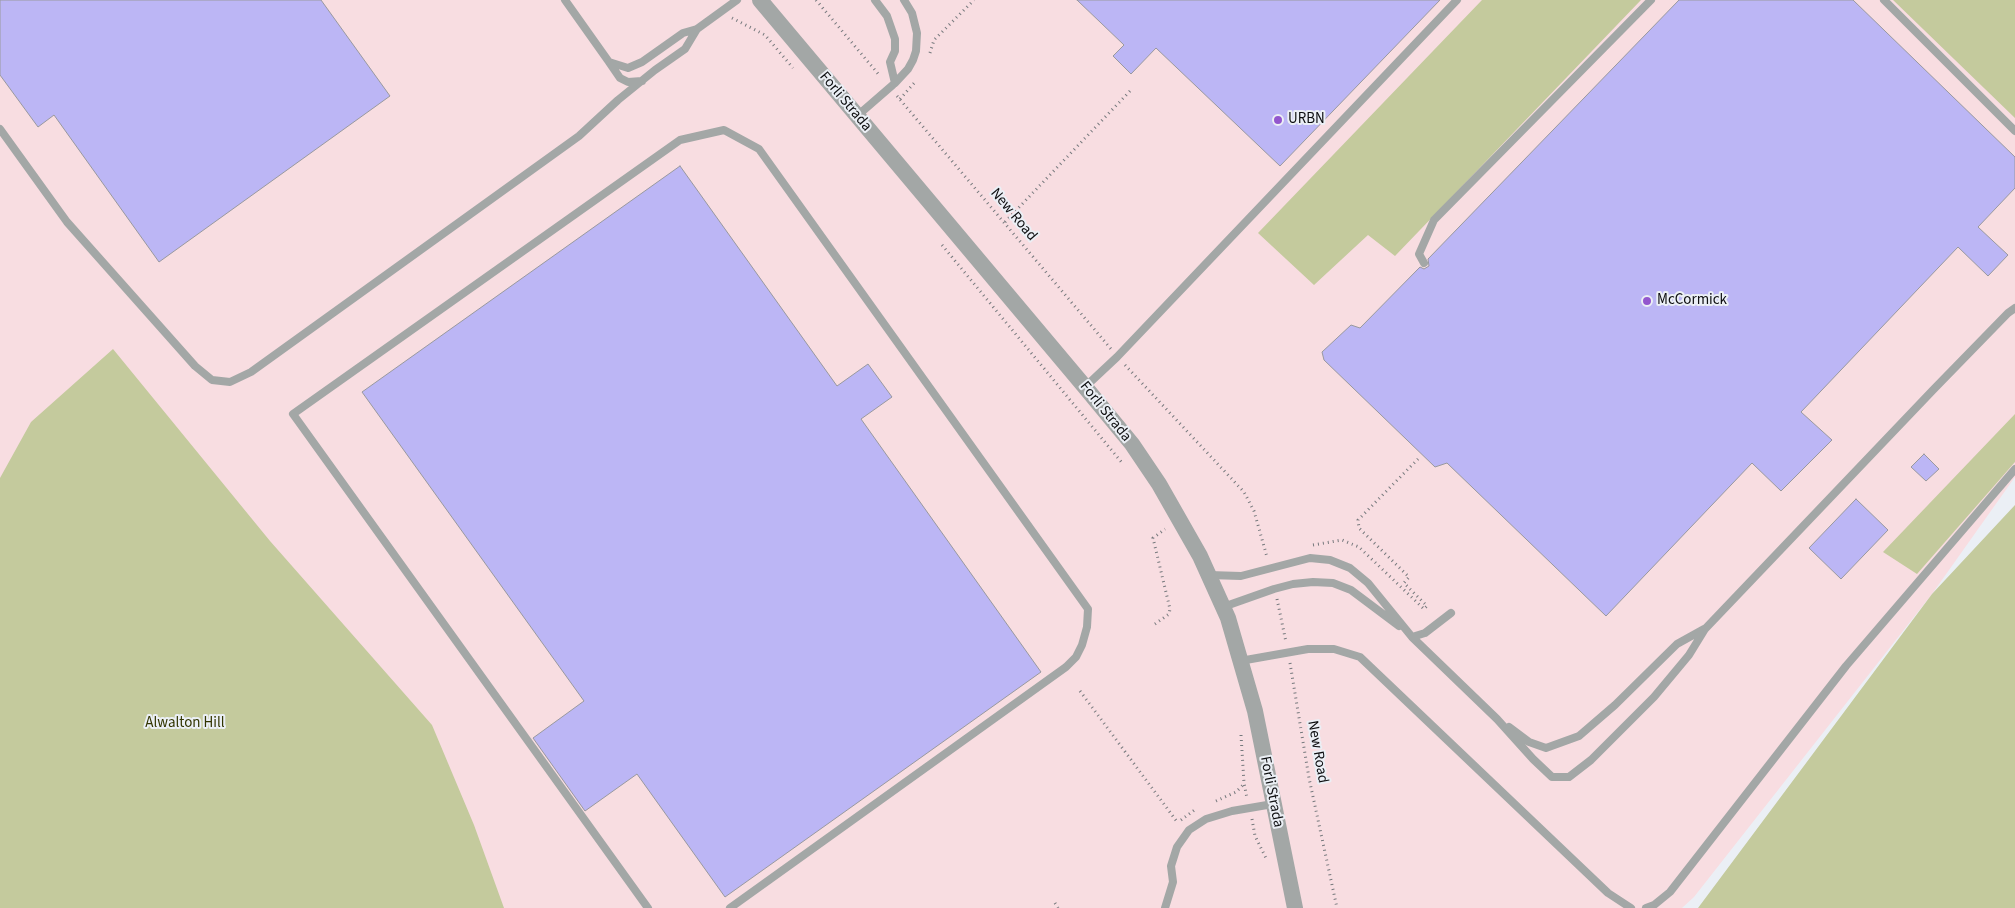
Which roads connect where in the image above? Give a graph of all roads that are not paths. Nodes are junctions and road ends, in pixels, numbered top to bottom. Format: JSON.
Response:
{"nodes":[{"id":1,"x":565,"y":0,"type":"edge"},
{"id":2,"x":737,"y":0,"type":"edge"},
{"id":3,"x":760,"y":0,"type":"edge"},
{"id":4,"x":875,"y":0,"type":"edge"},
{"id":5,"x":904,"y":0,"type":"edge"},
{"id":6,"x":1457,"y":0,"type":"edge"},
{"id":7,"x":1651,"y":0,"type":"edge"},
{"id":8,"x":1884,"y":0,"type":"edge"},
{"id":9,"x":697,"y":29,"type":"junction"},
{"id":10,"x":609,"y":62,"type":"junction"},
{"id":11,"x":642,"y":81,"type":"junction"},
{"id":12,"x":895,"y":83,"type":"junction"},
{"id":13,"x":857,"y":116,"type":"junction"},
{"id":14,"x":0,"y":129,"type":"edge"},
{"id":15,"x":2015,"y":131,"type":"edge"},
{"id":16,"x":1424,"y":263,"type":"dead end"},
{"id":17,"x":2015,"y":308,"type":"edge"},
{"id":18,"x":1085,"y":388,"type":"junction"},
{"id":19,"x":2015,"y":469,"type":"edge"},
{"id":20,"x":1209,"y":575,"type":"junction"},
{"id":21,"x":1223,"y":607,"type":"junction"},
{"id":22,"x":1451,"y":613,"type":"dead end"},
{"id":23,"x":1705,"y":629,"type":"junction"},
{"id":24,"x":1412,"y":637,"type":"junction"},
{"id":25,"x":1240,"y":661,"type":"junction"},
{"id":26,"x":1497,"y":719,"type":"junction"},
{"id":27,"x":1273,"y":804,"type":"junction"},
{"id":28,"x":648,"y":908,"type":"edge"},
{"id":29,"x":730,"y":908,"type":"edge"},
{"id":30,"x":1165,"y":908,"type":"edge"},
{"id":31,"x":1295,"y":908,"type":"edge"},
{"id":32,"x":1632,"y":908,"type":"edge"},
{"id":33,"x":1646,"y":908,"type":"edge"}],
"edges":[{"from":1,"to":10,"type":"lane"},
{"from":2,"to":9,"type":"lane"},
{"from":3,"to":13,"type":"street","name":"Forli Strada"},
{"from":4,"to":12,"type":"lane"},
{"from":5,"to":12,"type":"lane"},
{"from":6,"to":18,"type":"lane"},
{"from":7,"to":16,"type":"lane"},
{"from":8,"to":15,"type":"lane"},
{"from":9,"to":10,"type":"lane"},
{"from":9,"to":11,"type":"lane"},
{"from":10,"to":11,"type":"lane"},
{"from":11,"to":14,"type":"lane"},
{"from":12,"to":13,"type":"lane"},
{"from":13,"to":18,"type":"street","name":"Forli Strada"},
{"from":17,"to":23,"type":"lane"},
{"from":18,"to":20,"type":"street","name":"Forli Strada"},
{"from":19,"to":33,"type":"lane"},
{"from":20,"to":21,"type":"street","name":"Forli Strada"},
{"from":20,"to":24,"type":"lane"},
{"from":21,"to":24,"type":"lane"},
{"from":21,"to":25,"type":"street","name":"Forli Strada"},
{"from":22,"to":24,"type":"lane"},
{"from":23,"to":26,"type":"lane"},
{"from":23,"to":26,"type":"lane"},
{"from":24,"to":26,"type":"lane"},
{"from":25,"to":27,"type":"street","name":"Forli Strada"},
{"from":25,"to":32,"type":"lane"},
{"from":27,"to":30,"type":"lane"},
{"from":27,"to":31,"type":"street","name":"Forli Strada"},
{"from":28,"to":29,"type":"lane"}]}
